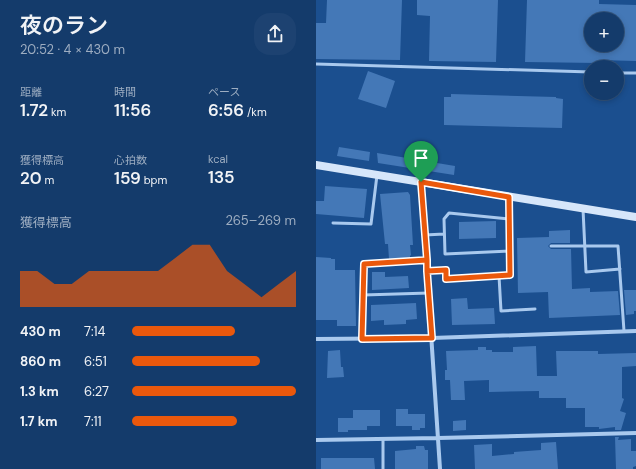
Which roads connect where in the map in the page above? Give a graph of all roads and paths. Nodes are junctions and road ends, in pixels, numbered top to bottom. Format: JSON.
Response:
{"nodes":[{"id":1,"x":316,"y":64,"type":"edge"},
{"id":2,"x":584,"y":72,"type":"edge"},
{"id":3,"x":624,"y":73,"type":"edge"},
{"id":4,"x":636,"y":73,"type":"edge"},
{"id":5,"x":316,"y":165,"type":"edge"},
{"id":6,"x":377,"y":175,"type":"junction"},
{"id":7,"x":421,"y":182,"type":"junction"},
{"id":8,"x":509,"y":197,"type":"junction"},
{"id":9,"x":583,"y":209,"type":"junction"},
{"id":10,"x":636,"y":217,"type":"edge"},
{"id":11,"x":509,"y":219,"type":"junction"},
{"id":12,"x":333,"y":223,"type":"dead end"},
{"id":13,"x":444,"y":234,"type":"junction"},
{"id":14,"x":425,"y":235,"type":"junction"},
{"id":15,"x":551,"y":246,"type":"dead end"},
{"id":16,"x":584,"y":246,"type":"junction"},
{"id":17,"x":510,"y":252,"type":"junction"},
{"id":18,"x":427,"y":260,"type":"junction"},
{"id":19,"x":620,"y":269,"type":"junction"},
{"id":20,"x":427,"y":271,"type":"junction"},
{"id":21,"x":498,"y":276,"type":"junction"},
{"id":22,"x":429,"y":293,"type":"junction"},
{"id":23,"x":363,"y":295,"type":"junction"},
{"id":24,"x":536,"y":309,"type":"dead end"},
{"id":25,"x":636,"y":331,"type":"edge"},
{"id":26,"x":624,"y":332,"type":"junction"},
{"id":27,"x":432,"y":338,"type":"junction"},
{"id":28,"x":316,"y":339,"type":"edge"},
{"id":29,"x":362,"y":339,"type":"junction"},
{"id":30,"x":636,"y":433,"type":"edge"},
{"id":31,"x":438,"y":438,"type":"junction"},
{"id":32,"x":383,"y":439,"type":"junction"},
{"id":33,"x":316,"y":440,"type":"edge"},
{"id":34,"x":382,"y":469,"type":"edge"},
{"id":35,"x":440,"y":469,"type":"edge"}],
"edges":[{"from":1,"to":2,"type":"lane"},
{"from":3,"to":4,"type":"lane"},
{"from":5,"to":6,"type":"street"},
{"from":6,"to":7,"type":"street"},
{"from":6,"to":12,"type":"lane"},
{"from":7,"to":8,"type":"street"},
{"from":7,"to":14,"type":"street"},
{"from":8,"to":9,"type":"street"},
{"from":8,"to":11,"type":"lane"},
{"from":9,"to":10,"type":"street"},
{"from":9,"to":16,"type":"lane"},
{"from":11,"to":13,"type":"lane"},
{"from":11,"to":17,"type":"lane"},
{"from":13,"to":14,"type":"lane"},
{"from":13,"to":17,"type":"lane"},
{"from":14,"to":18,"type":"street"},
{"from":15,"to":16,"type":"lane"},
{"from":16,"to":19,"type":"lane"},
{"from":16,"to":19,"type":"lane"},
{"from":17,"to":21,"type":"lane"},
{"from":18,"to":20,"type":"street"},
{"from":18,"to":23,"type":"lane"},
{"from":19,"to":26,"type":"lane"},
{"from":20,"to":21,"type":"lane"},
{"from":20,"to":22,"type":"street"},
{"from":21,"to":24,"type":"lane"},
{"from":22,"to":23,"type":"lane"},
{"from":22,"to":27,"type":"street"},
{"from":23,"to":29,"type":"lane"},
{"from":25,"to":26,"type":"street"},
{"from":26,"to":27,"type":"street"},
{"from":27,"to":29,"type":"street"},
{"from":27,"to":31,"type":"street"},
{"from":28,"to":29,"type":"street"},
{"from":30,"to":31,"type":"street"},
{"from":31,"to":32,"type":"street"},
{"from":31,"to":35,"type":"street"},
{"from":32,"to":33,"type":"street"},
{"from":32,"to":34,"type":"lane"}]}
